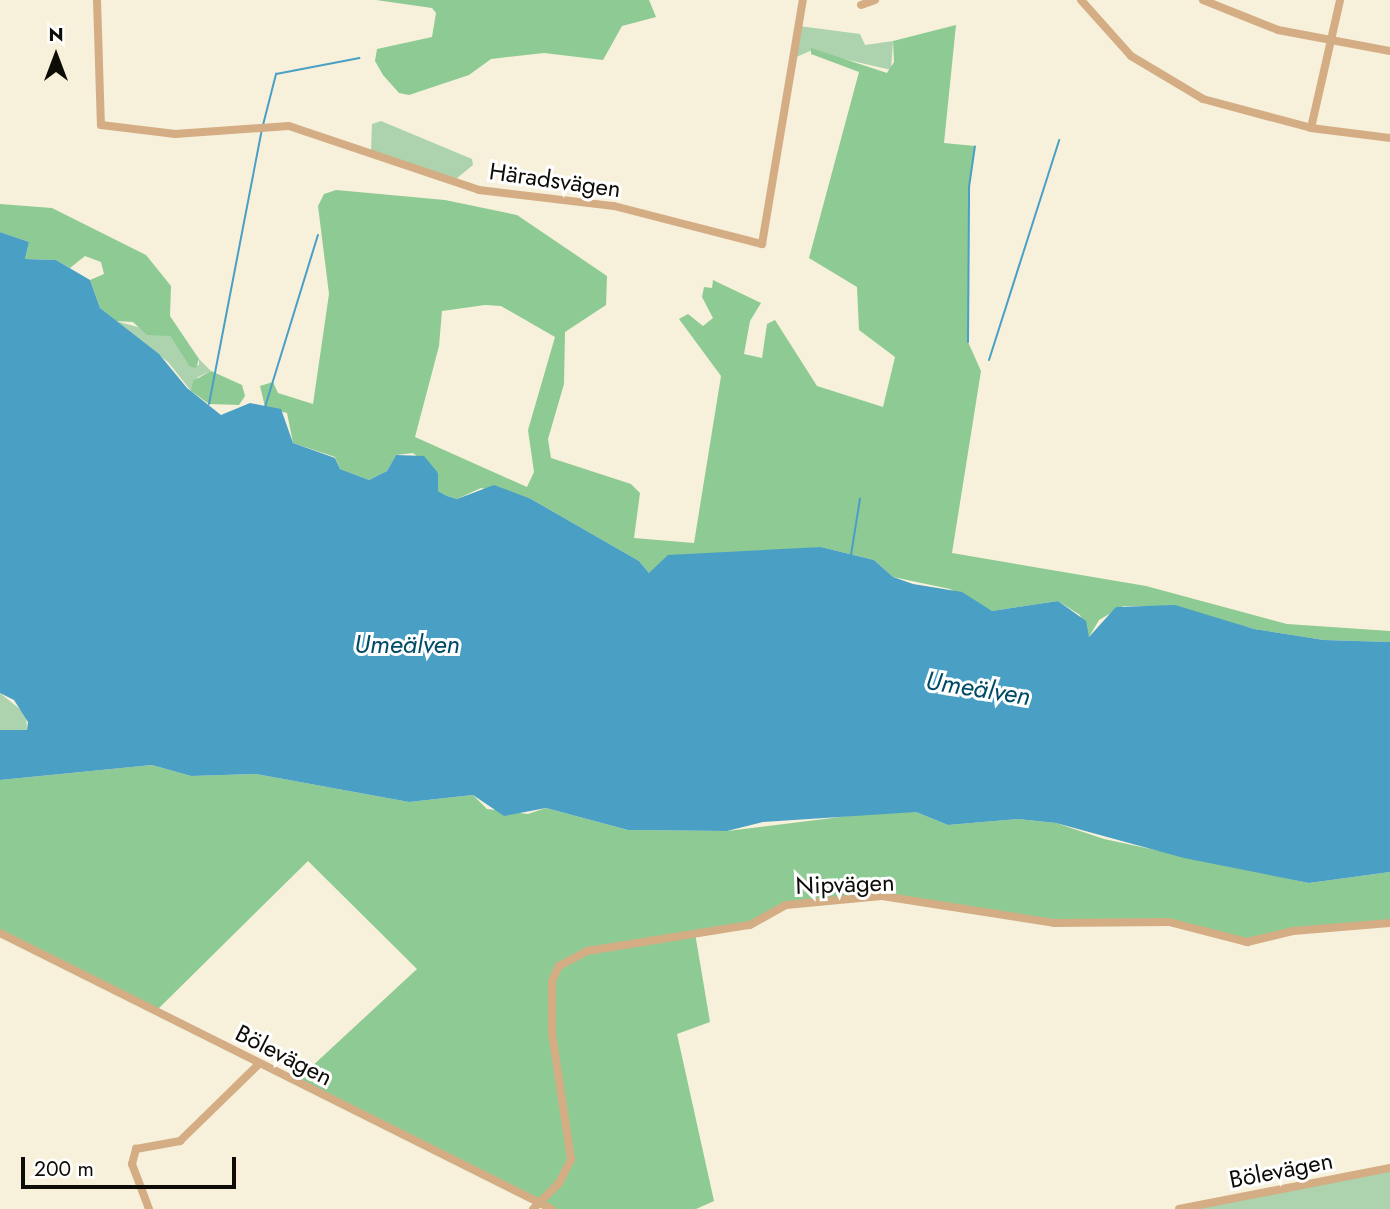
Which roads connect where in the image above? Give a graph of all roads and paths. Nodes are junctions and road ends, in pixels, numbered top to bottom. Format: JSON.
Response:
{"nodes":[{"id":1,"x":97,"y":0,"type":"edge"},
{"id":2,"x":803,"y":0,"type":"edge"},
{"id":3,"x":875,"y":0,"type":"edge"},
{"id":4,"x":1081,"y":0,"type":"edge"},
{"id":5,"x":1203,"y":0,"type":"edge"},
{"id":6,"x":1340,"y":0,"type":"edge"},
{"id":7,"x":861,"y":5,"type":"dead end"},
{"id":8,"x":1330,"y":42,"type":"junction"},
{"id":9,"x":1390,"y":51,"type":"edge"},
{"id":10,"x":1311,"y":128,"type":"junction"},
{"id":11,"x":1390,"y":138,"type":"edge"},
{"id":12,"x":1390,"y":923,"type":"edge"},
{"id":13,"x":0,"y":933,"type":"edge"},
{"id":14,"x":260,"y":1064,"type":"junction"},
{"id":15,"x":1390,"y":1168,"type":"edge"},
{"id":16,"x":536,"y":1206,"type":"edge"},
{"id":17,"x":149,"y":1209,"type":"edge"},
{"id":18,"x":552,"y":1209,"type":"edge"},
{"id":19,"x":1179,"y":1209,"type":"edge"}],
"edges":[{"from":1,"to":2,"type":"street","name":"Häradsvägen"},
{"from":3,"to":7,"type":"street"},
{"from":4,"to":10,"type":"street"},
{"from":5,"to":8,"type":"street"},
{"from":6,"to":8,"type":"street"},
{"from":8,"to":9,"type":"street"},
{"from":8,"to":10,"type":"street"},
{"from":10,"to":11,"type":"street"},
{"from":12,"to":16,"type":"street","name":"Nipvägen"},
{"from":13,"to":14,"type":"street","name":"Bölevägen"},
{"from":14,"to":16,"type":"street","name":"Bölevägen"},
{"from":14,"to":17,"type":"street"},
{"from":15,"to":19,"type":"street","name":"Bölevägen"},
{"from":16,"to":18,"type":"street","name":"Bölevägen"}]}
